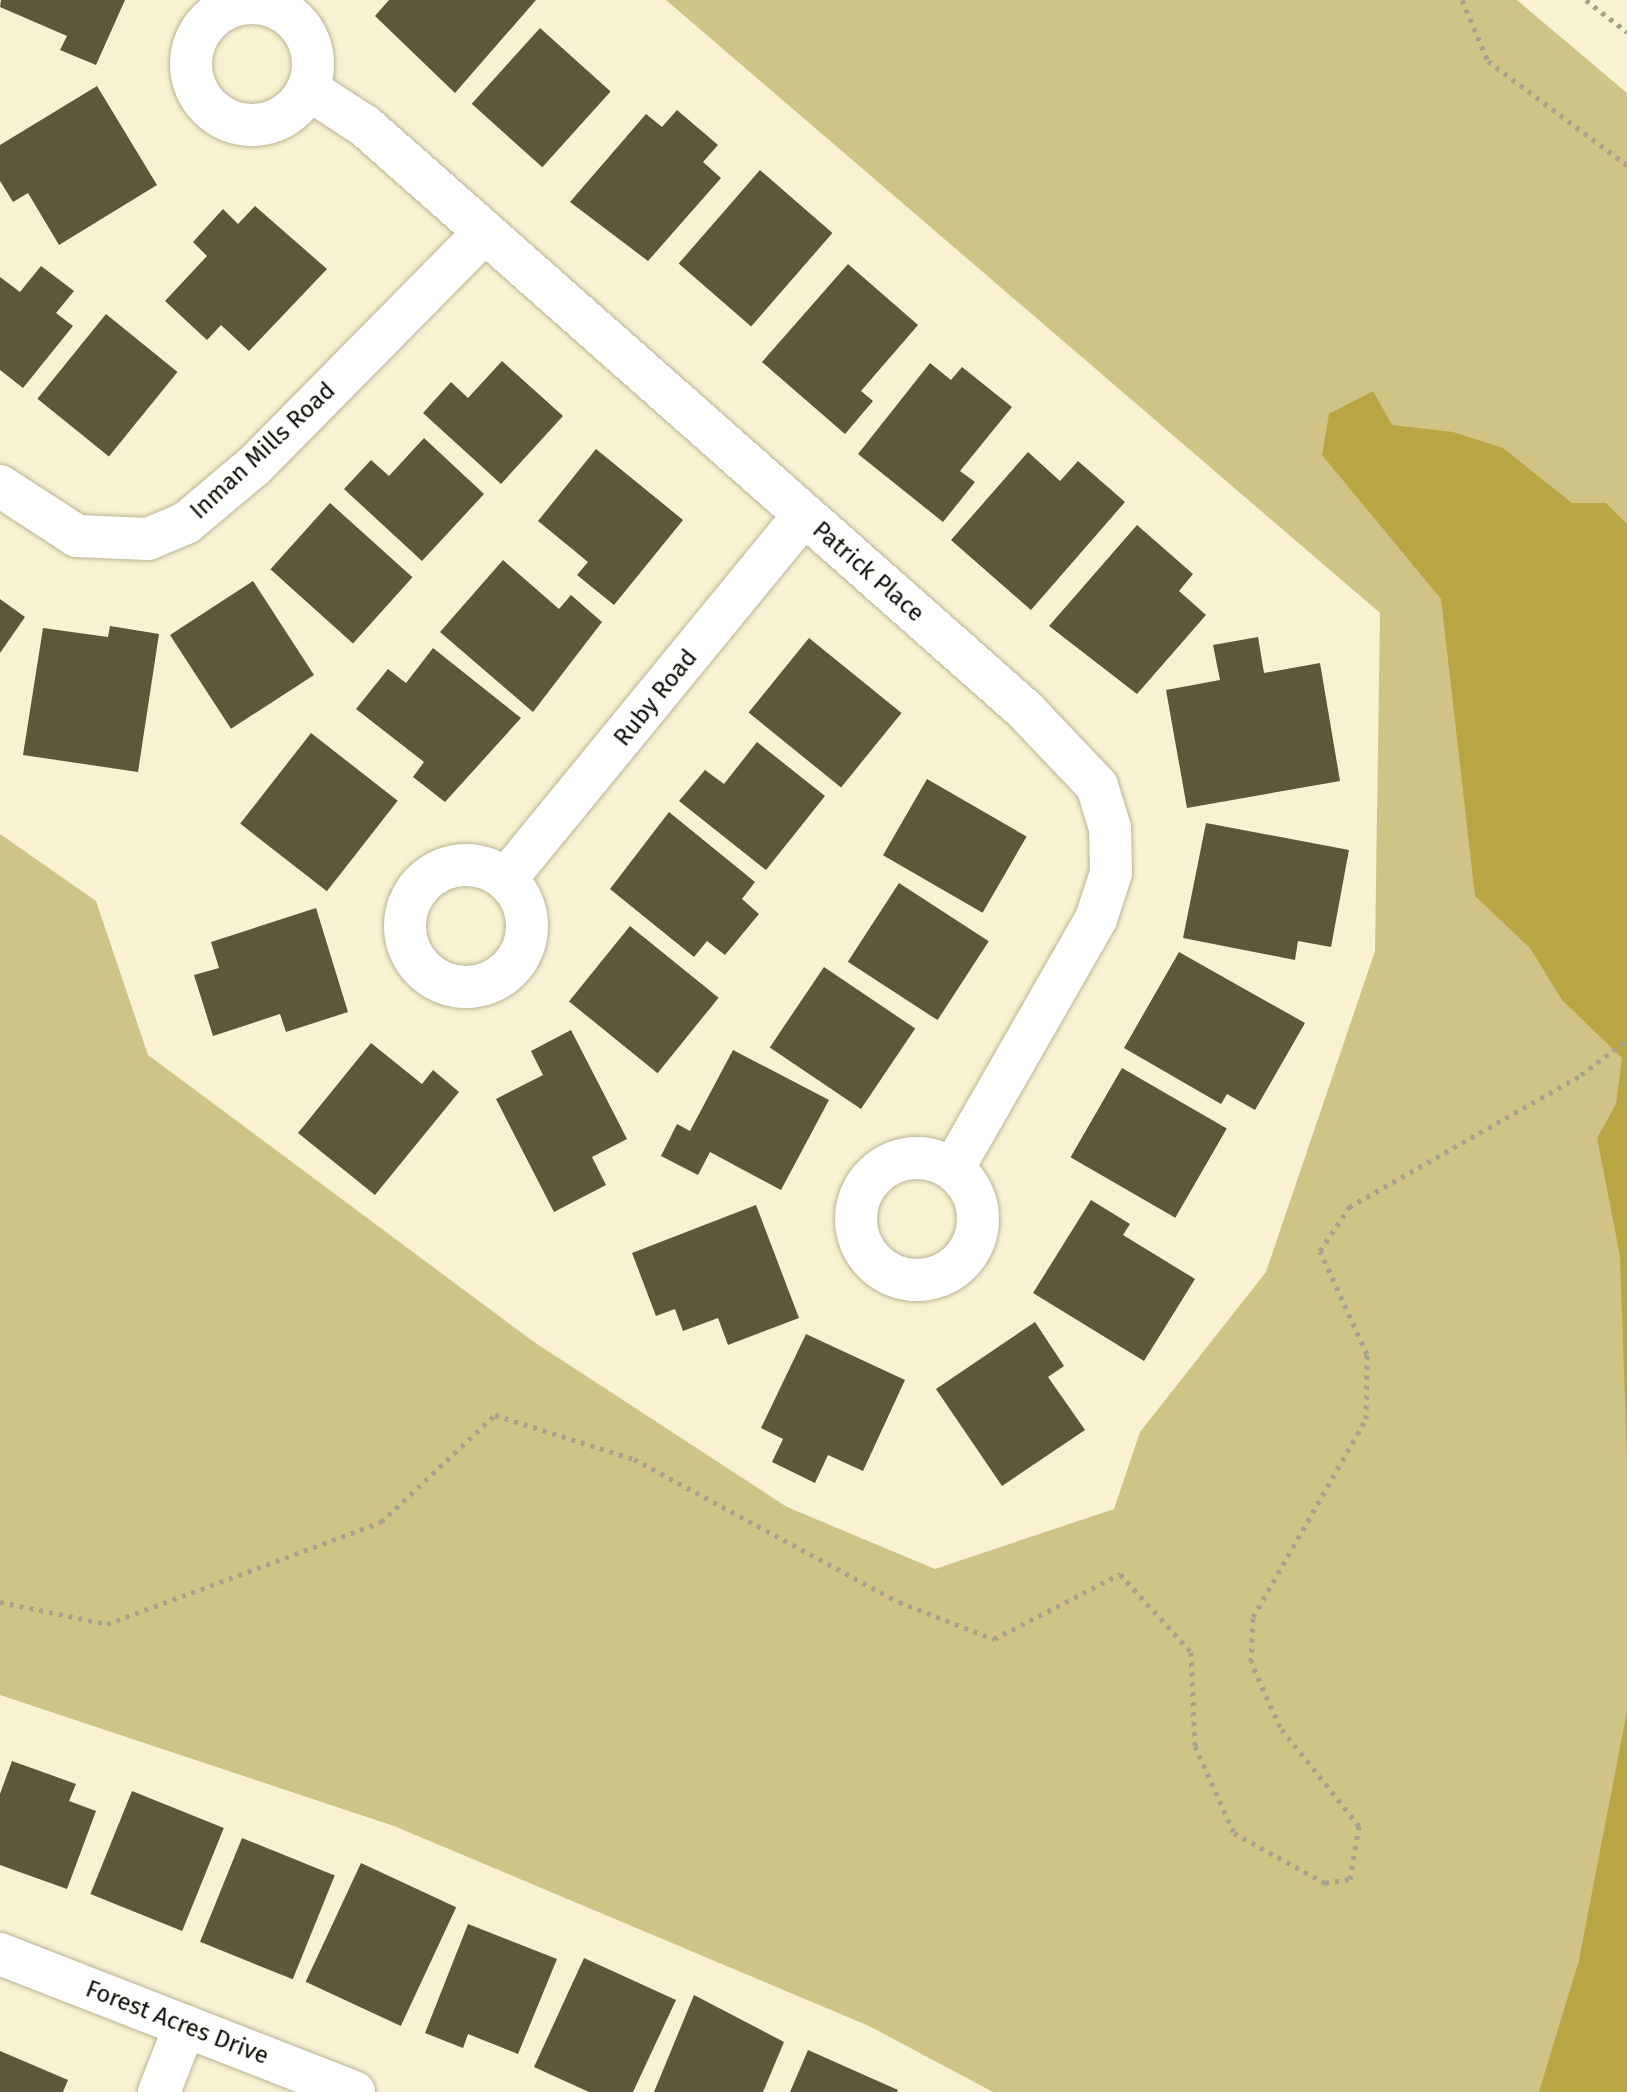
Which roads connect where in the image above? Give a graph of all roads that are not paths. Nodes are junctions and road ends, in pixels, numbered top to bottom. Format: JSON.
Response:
{"nodes":[{"id":1,"x":308,"y":89,"type":"dead end"},
{"id":2,"x":484,"y":233,"type":"junction"},
{"id":3,"x":0,"y":486,"type":"edge"},
{"id":4,"x":804,"y":515,"type":"junction"},
{"id":5,"x":506,"y":879,"type":"dead end"},
{"id":6,"x":953,"y":1169,"type":"dead end"},
{"id":7,"x":0,"y":1954,"type":"edge"},
{"id":8,"x":185,"y":2026,"type":"junction"},
{"id":9,"x":159,"y":2092,"type":"edge"},
{"id":10,"x":354,"y":2092,"type":"edge"}],
"edges":[{"from":1,"to":2,"type":"street","name":"Patrick Place"},
{"from":2,"to":3,"type":"street","name":"Inman Mills Road"},
{"from":2,"to":4,"type":"street","name":"Patrick Place"},
{"from":4,"to":5,"type":"street","name":"Ruby Road"},
{"from":4,"to":6,"type":"street","name":"Patrick Place"},
{"from":7,"to":8,"type":"street","name":"Forest Acres Drive"},
{"from":8,"to":9,"type":"street"},
{"from":8,"to":10,"type":"street","name":"Forest Acres Drive"}]}
